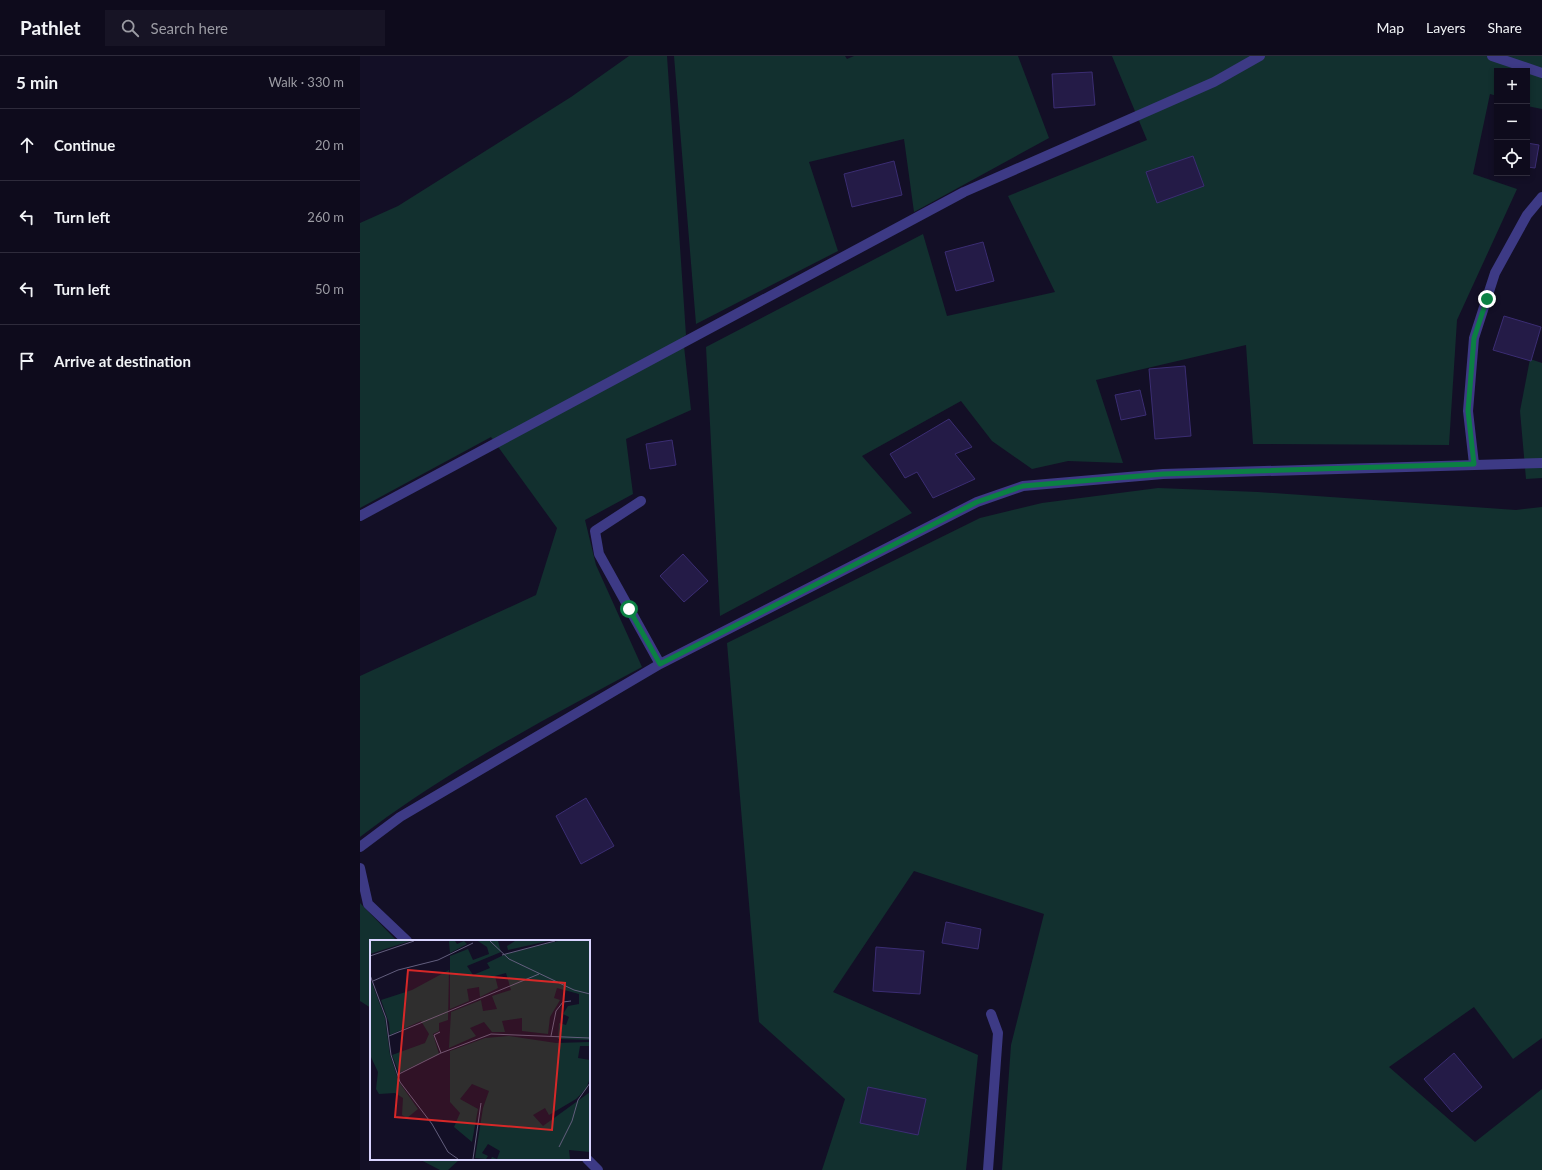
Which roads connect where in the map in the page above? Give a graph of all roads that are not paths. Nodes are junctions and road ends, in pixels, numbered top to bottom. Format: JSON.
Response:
{"nodes":[{"id":1,"x":1260,"y":56,"type":"edge"},
{"id":2,"x":1492,"y":56,"type":"edge"},
{"id":3,"x":1542,"y":73,"type":"edge"},
{"id":4,"x":1542,"y":197,"type":"edge"},
{"id":5,"x":1474,"y":464,"type":"junction"},
{"id":6,"x":1542,"y":464,"type":"edge"},
{"id":7,"x":642,"y":501,"type":"dead end"},
{"id":8,"x":360,"y":516,"type":"edge"},
{"id":9,"x":660,"y":664,"type":"junction"},
{"id":10,"x":360,"y":847,"type":"edge"},
{"id":11,"x":360,"y":868,"type":"edge"},
{"id":12,"x":406,"y":940,"type":"edge"},
{"id":13,"x":991,"y":1014,"type":"dead end"},
{"id":14,"x":588,"y":1160,"type":"edge"},
{"id":15,"x":598,"y":1170,"type":"edge"},
{"id":16,"x":988,"y":1170,"type":"edge"}],
"edges":[{"from":1,"to":8,"type":"street"},
{"from":2,"to":3,"type":"street"},
{"from":4,"to":5,"type":"street"},
{"from":5,"to":6,"type":"street"},
{"from":5,"to":9,"type":"street"},
{"from":7,"to":9,"type":"street"},
{"from":9,"to":10,"type":"street"},
{"from":11,"to":12,"type":"street"},
{"from":13,"to":16,"type":"street"},
{"from":14,"to":15,"type":"street"}]}
